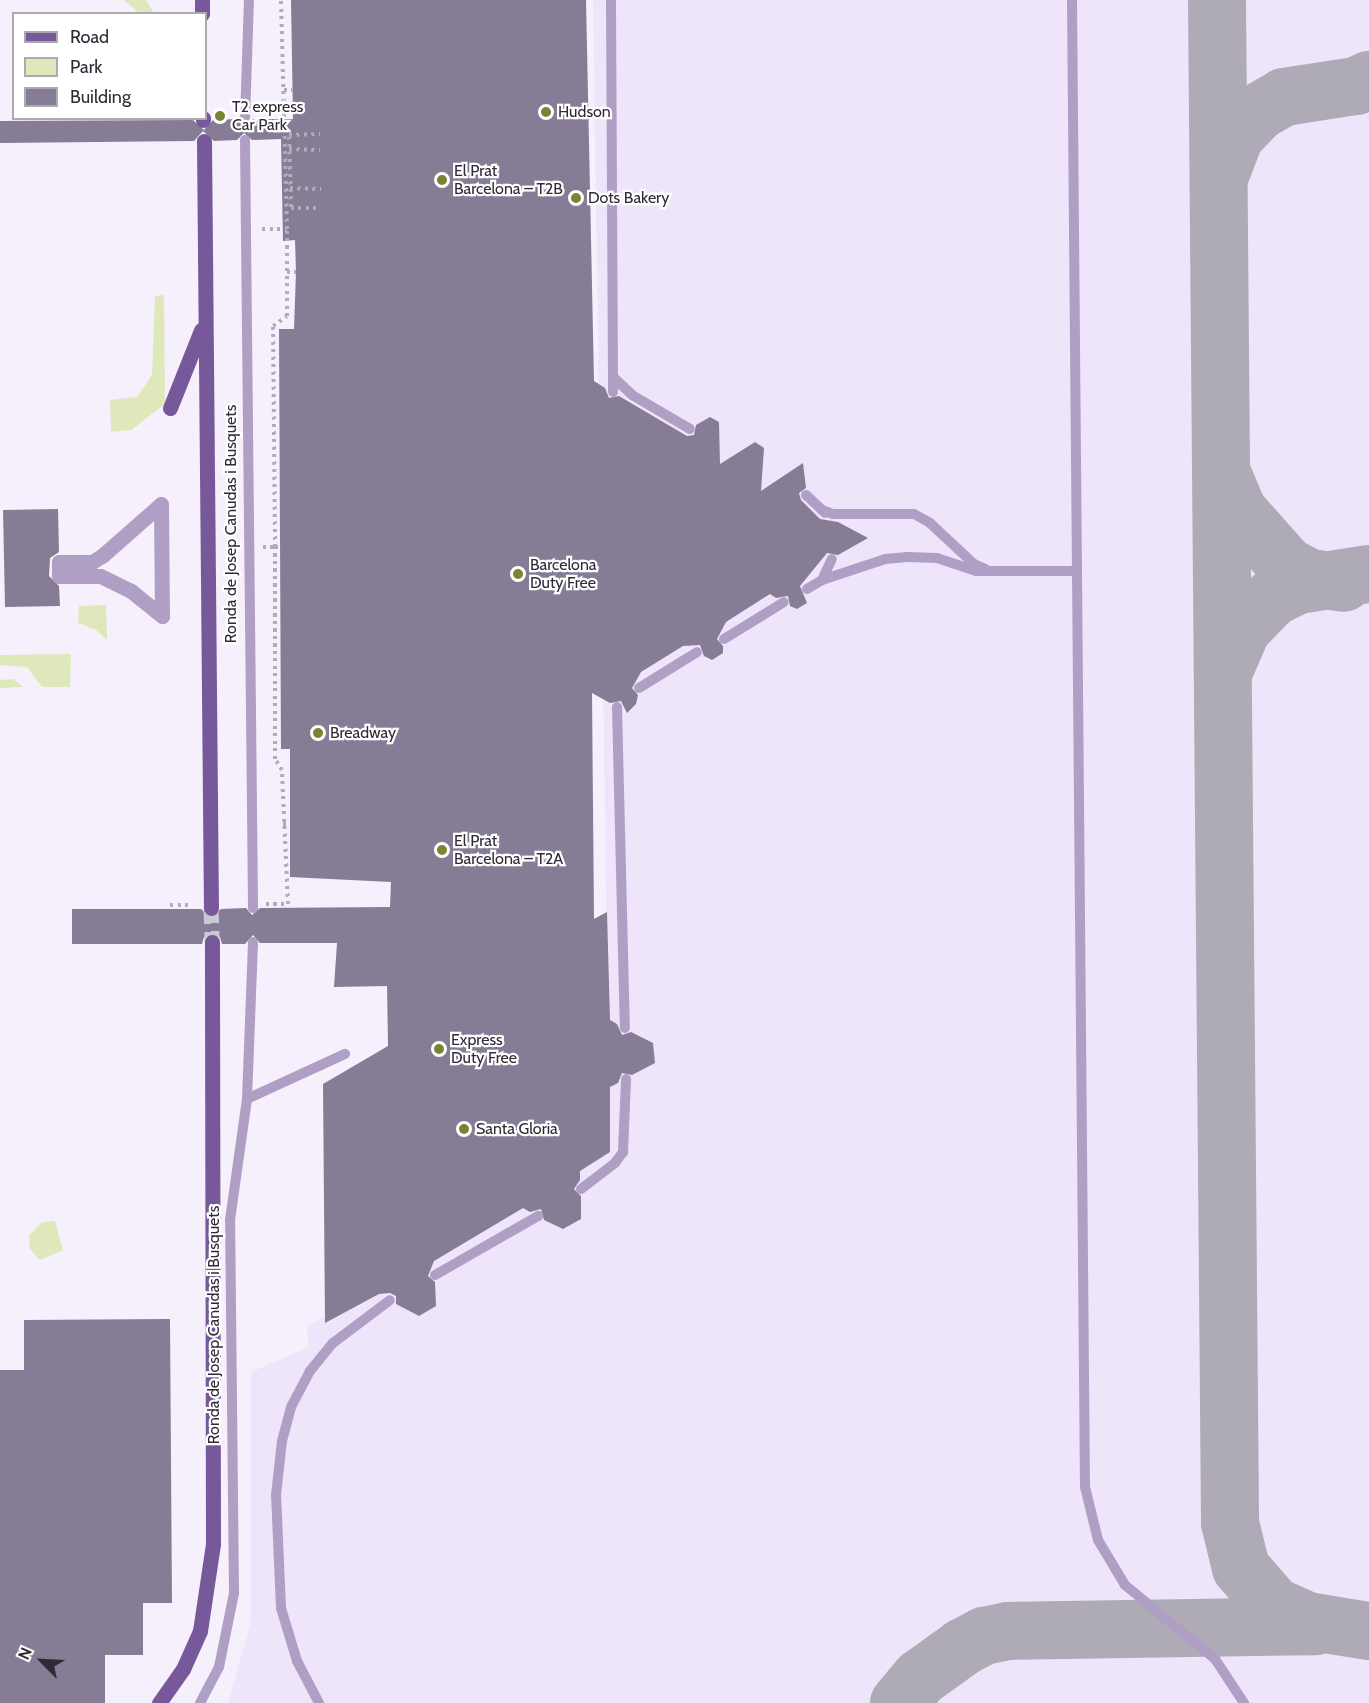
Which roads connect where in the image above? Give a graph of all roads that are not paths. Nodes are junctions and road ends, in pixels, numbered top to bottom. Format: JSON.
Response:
{"nodes":[{"id":1,"x":249,"y":0,"type":"edge"},
{"id":2,"x":611,"y":0,"type":"edge"},
{"id":3,"x":1072,"y":0,"type":"edge"},
{"id":4,"x":245,"y":119,"type":"dead end"},
{"id":5,"x":245,"y":140,"type":"dead end"},
{"id":6,"x":204,"y":141,"type":"dead end"},
{"id":7,"x":203,"y":324,"type":"junction"},
{"id":8,"x":613,"y":377,"type":"junction"},
{"id":9,"x":613,"y":392,"type":"dead end"},
{"id":10,"x":170,"y":408,"type":"dead end"},
{"id":11,"x":690,"y":429,"type":"dead end"},
{"id":12,"x":806,"y":495,"type":"dead end"},
{"id":13,"x":832,"y":559,"type":"dead end"},
{"id":14,"x":994,"y":571,"type":"junction"},
{"id":15,"x":1076,"y":571,"type":"junction"},
{"id":16,"x":822,"y":580,"type":"junction"},
{"id":17,"x":807,"y":589,"type":"dead end"},
{"id":18,"x":784,"y":602,"type":"dead end"},
{"id":19,"x":162,"y":616,"type":"joint"},
{"id":20,"x":724,"y":639,"type":"dead end"},
{"id":21,"x":697,"y":652,"type":"dead end"},
{"id":22,"x":639,"y":688,"type":"dead end"},
{"id":23,"x":618,"y":712,"type":"dead end"},
{"id":24,"x":212,"y":908,"type":"tunnel mouth"},
{"id":25,"x":253,"y":908,"type":"dead end"},
{"id":26,"x":212,"y":942,"type":"tunnel mouth"},
{"id":27,"x":253,"y":942,"type":"dead end"},
{"id":28,"x":625,"y":1028,"type":"dead end"},
{"id":29,"x":345,"y":1054,"type":"dead end"},
{"id":30,"x":626,"y":1079,"type":"dead end"},
{"id":31,"x":247,"y":1099,"type":"junction"},
{"id":32,"x":580,"y":1189,"type":"dead end"},
{"id":33,"x":538,"y":1216,"type":"dead end"},
{"id":34,"x":435,"y":1275,"type":"dead end"},
{"id":35,"x":390,"y":1300,"type":"dead end"},
{"id":36,"x":159,"y":1703,"type":"edge"},
{"id":37,"x":200,"y":1703,"type":"edge"},
{"id":38,"x":319,"y":1703,"type":"edge"},
{"id":39,"x":1244,"y":1703,"type":"edge"}],
"edges":[{"from":1,"to":4,"type":"lane"},
{"from":2,"to":8,"type":"lane"},
{"from":3,"to":15,"type":"lane"},
{"from":5,"to":25,"type":"lane","name":"Ronda de Josep Canudas i Busquets"},
{"from":6,"to":7,"type":"main road","name":"Ronda de Josep Canudas i Busquets"},
{"from":7,"to":10,"type":"main road"},
{"from":7,"to":24,"type":"main road","name":"Ronda de Josep Canudas i Busquets"},
{"from":8,"to":9,"type":"lane"},
{"from":8,"to":11,"type":"lane"},
{"from":12,"to":14,"type":"lane"},
{"from":13,"to":16,"type":"lane"},
{"from":14,"to":15,"type":"lane"},
{"from":14,"to":16,"type":"lane"},
{"from":15,"to":39,"type":"lane"},
{"from":16,"to":17,"type":"lane"},
{"from":18,"to":20,"type":"lane"},
{"from":19,"to":19,"type":"street"},
{"from":21,"to":22,"type":"lane"},
{"from":23,"to":28,"type":"lane"},
{"from":26,"to":36,"type":"main road","name":"Ronda de Josep Canudas i Busquets"},
{"from":27,"to":31,"type":"lane","name":"Ronda de Josep Canudas i Busquets"},
{"from":29,"to":31,"type":"lane"},
{"from":30,"to":32,"type":"lane"},
{"from":31,"to":37,"type":"lane","name":"Ronda de Josep Canudas i Busquets"},
{"from":33,"to":34,"type":"lane"},
{"from":35,"to":38,"type":"lane"}]}
